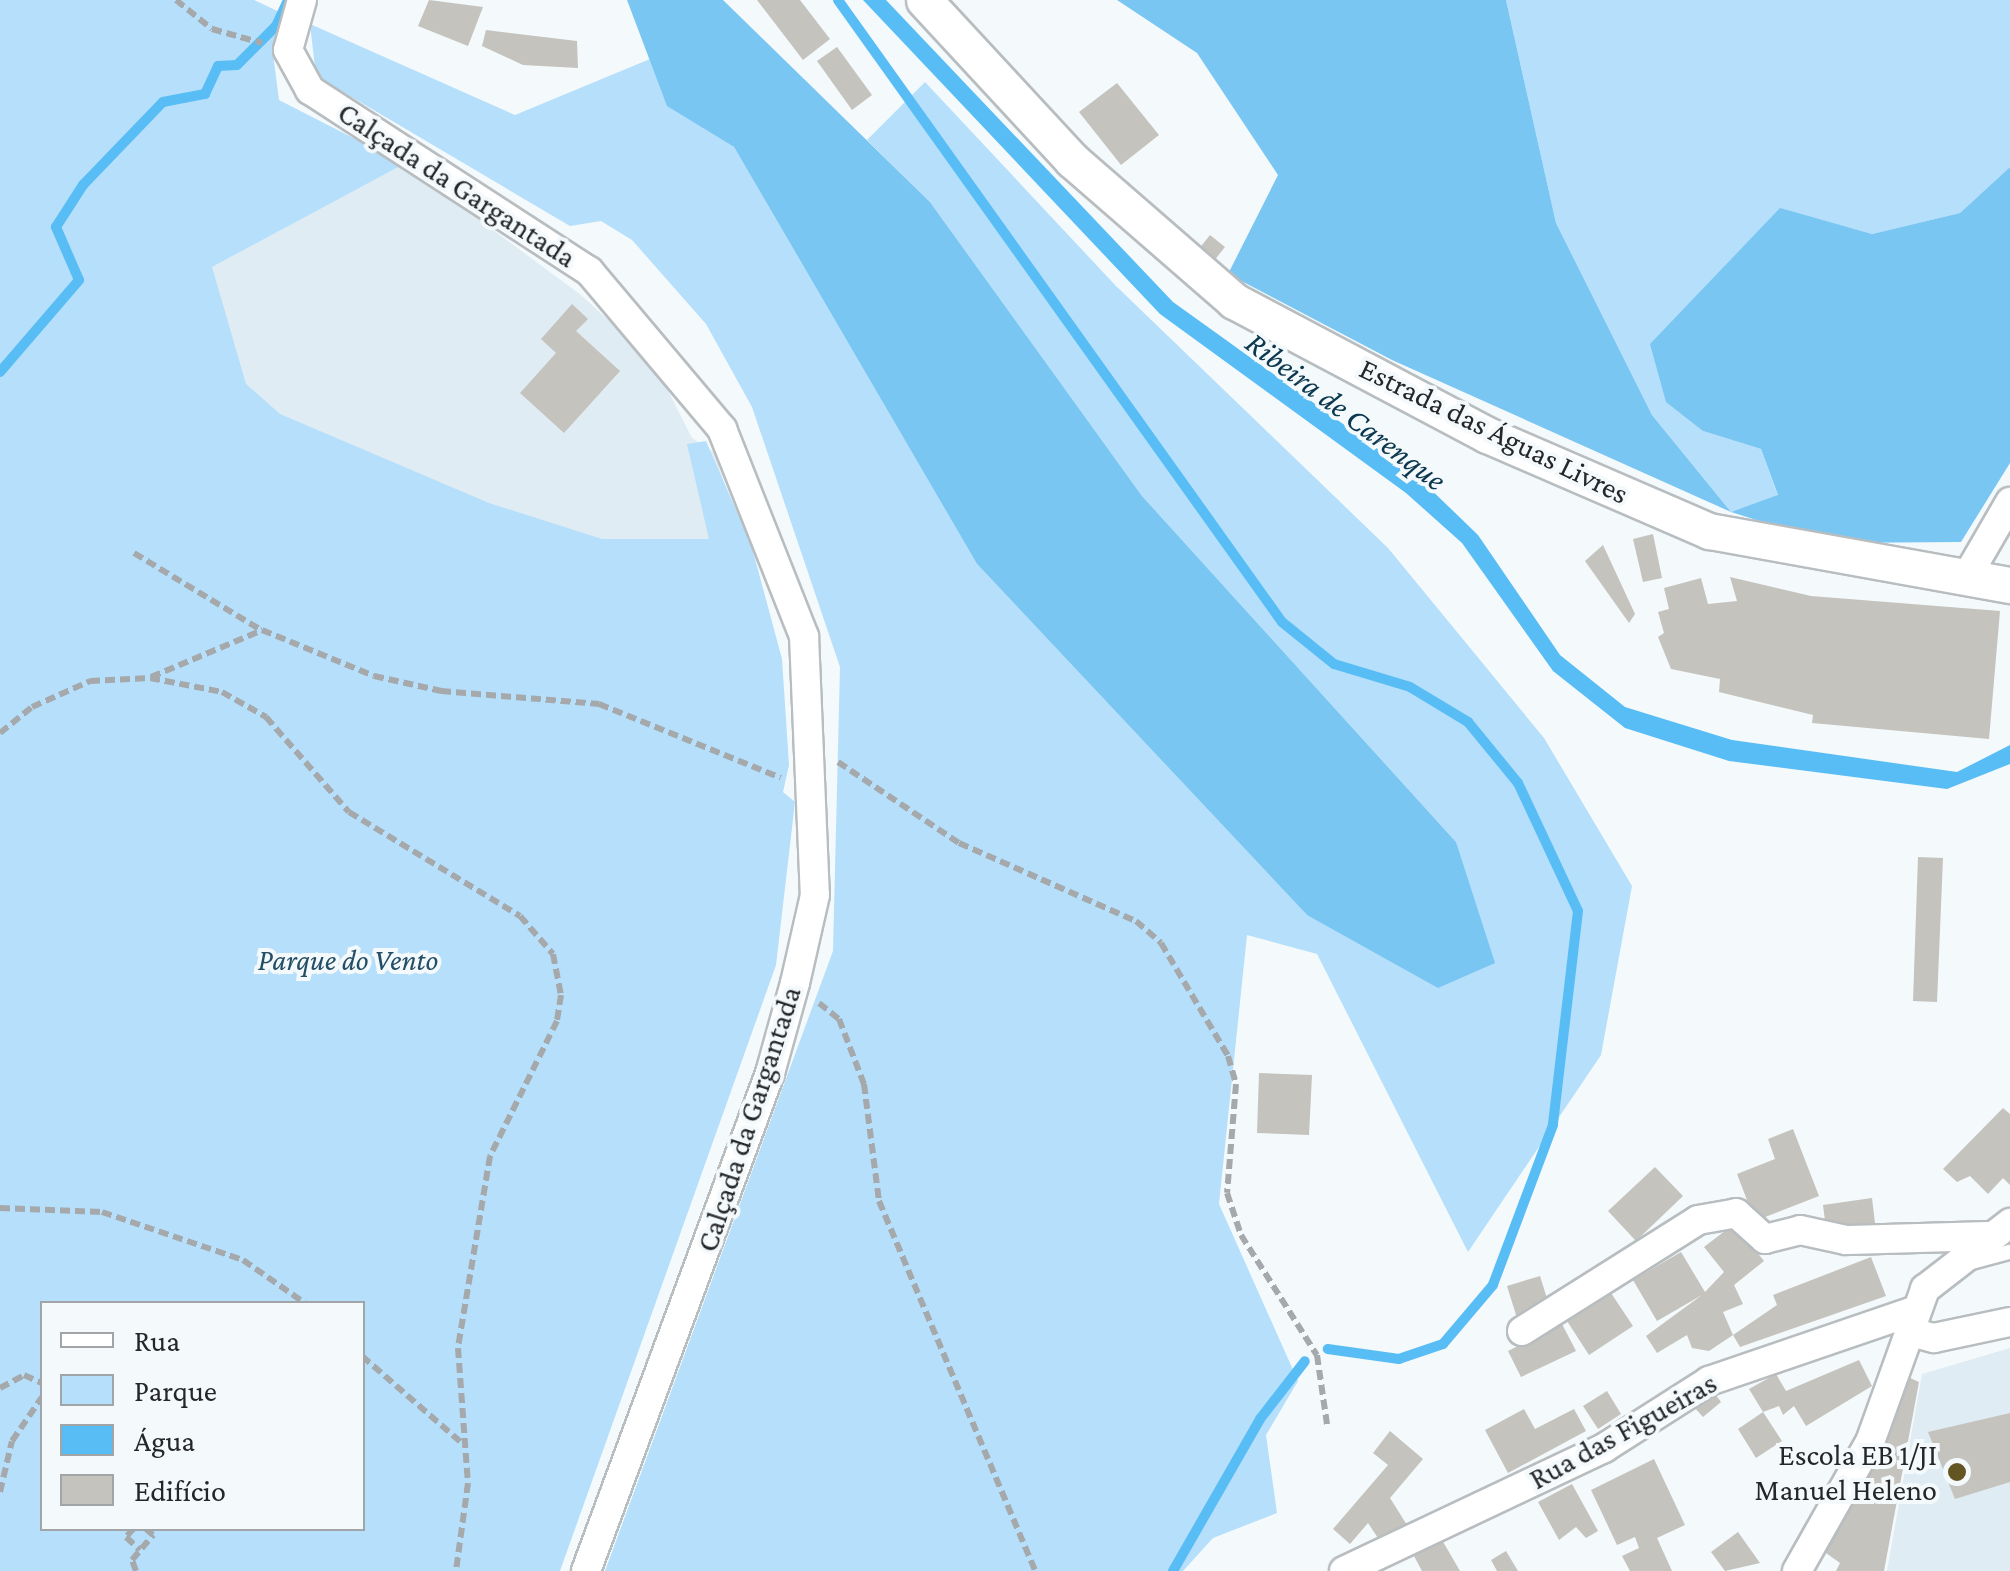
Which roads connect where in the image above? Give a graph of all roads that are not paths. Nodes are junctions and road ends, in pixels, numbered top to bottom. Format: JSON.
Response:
{"nodes":[{"id":1,"x":302,"y":0,"type":"edge"},
{"id":2,"x":924,"y":0,"type":"edge"},
{"id":3,"x":2010,"y":502,"type":"edge"},
{"id":4,"x":1966,"y":578,"type":"junction"},
{"id":5,"x":2010,"y":585,"type":"edge"},
{"id":6,"x":2004,"y":1237,"type":"edge"},
{"id":7,"x":1911,"y":1322,"type":"junction"},
{"id":8,"x":2010,"y":1322,"type":"edge"},
{"id":9,"x":1522,"y":1331,"type":"dead end"},
{"id":10,"x":586,"y":1571,"type":"edge"},
{"id":11,"x":1344,"y":1571,"type":"edge"},
{"id":12,"x":1797,"y":1571,"type":"edge"}],
"edges":[{"from":1,"to":10,"type":"street","name":"Calçada da Gargantada"},
{"from":2,"to":4,"type":"street","name":"Estrada das Águas Livres"},
{"from":3,"to":4,"type":"street"},
{"from":4,"to":5,"type":"street","name":"Estrada das Águas Livres"},
{"from":6,"to":7,"type":"street"},
{"from":6,"to":9,"type":"street"},
{"from":7,"to":8,"type":"street"},
{"from":7,"to":11,"type":"street","name":"Rua das Figueiras"},
{"from":7,"to":12,"type":"street"}]}
